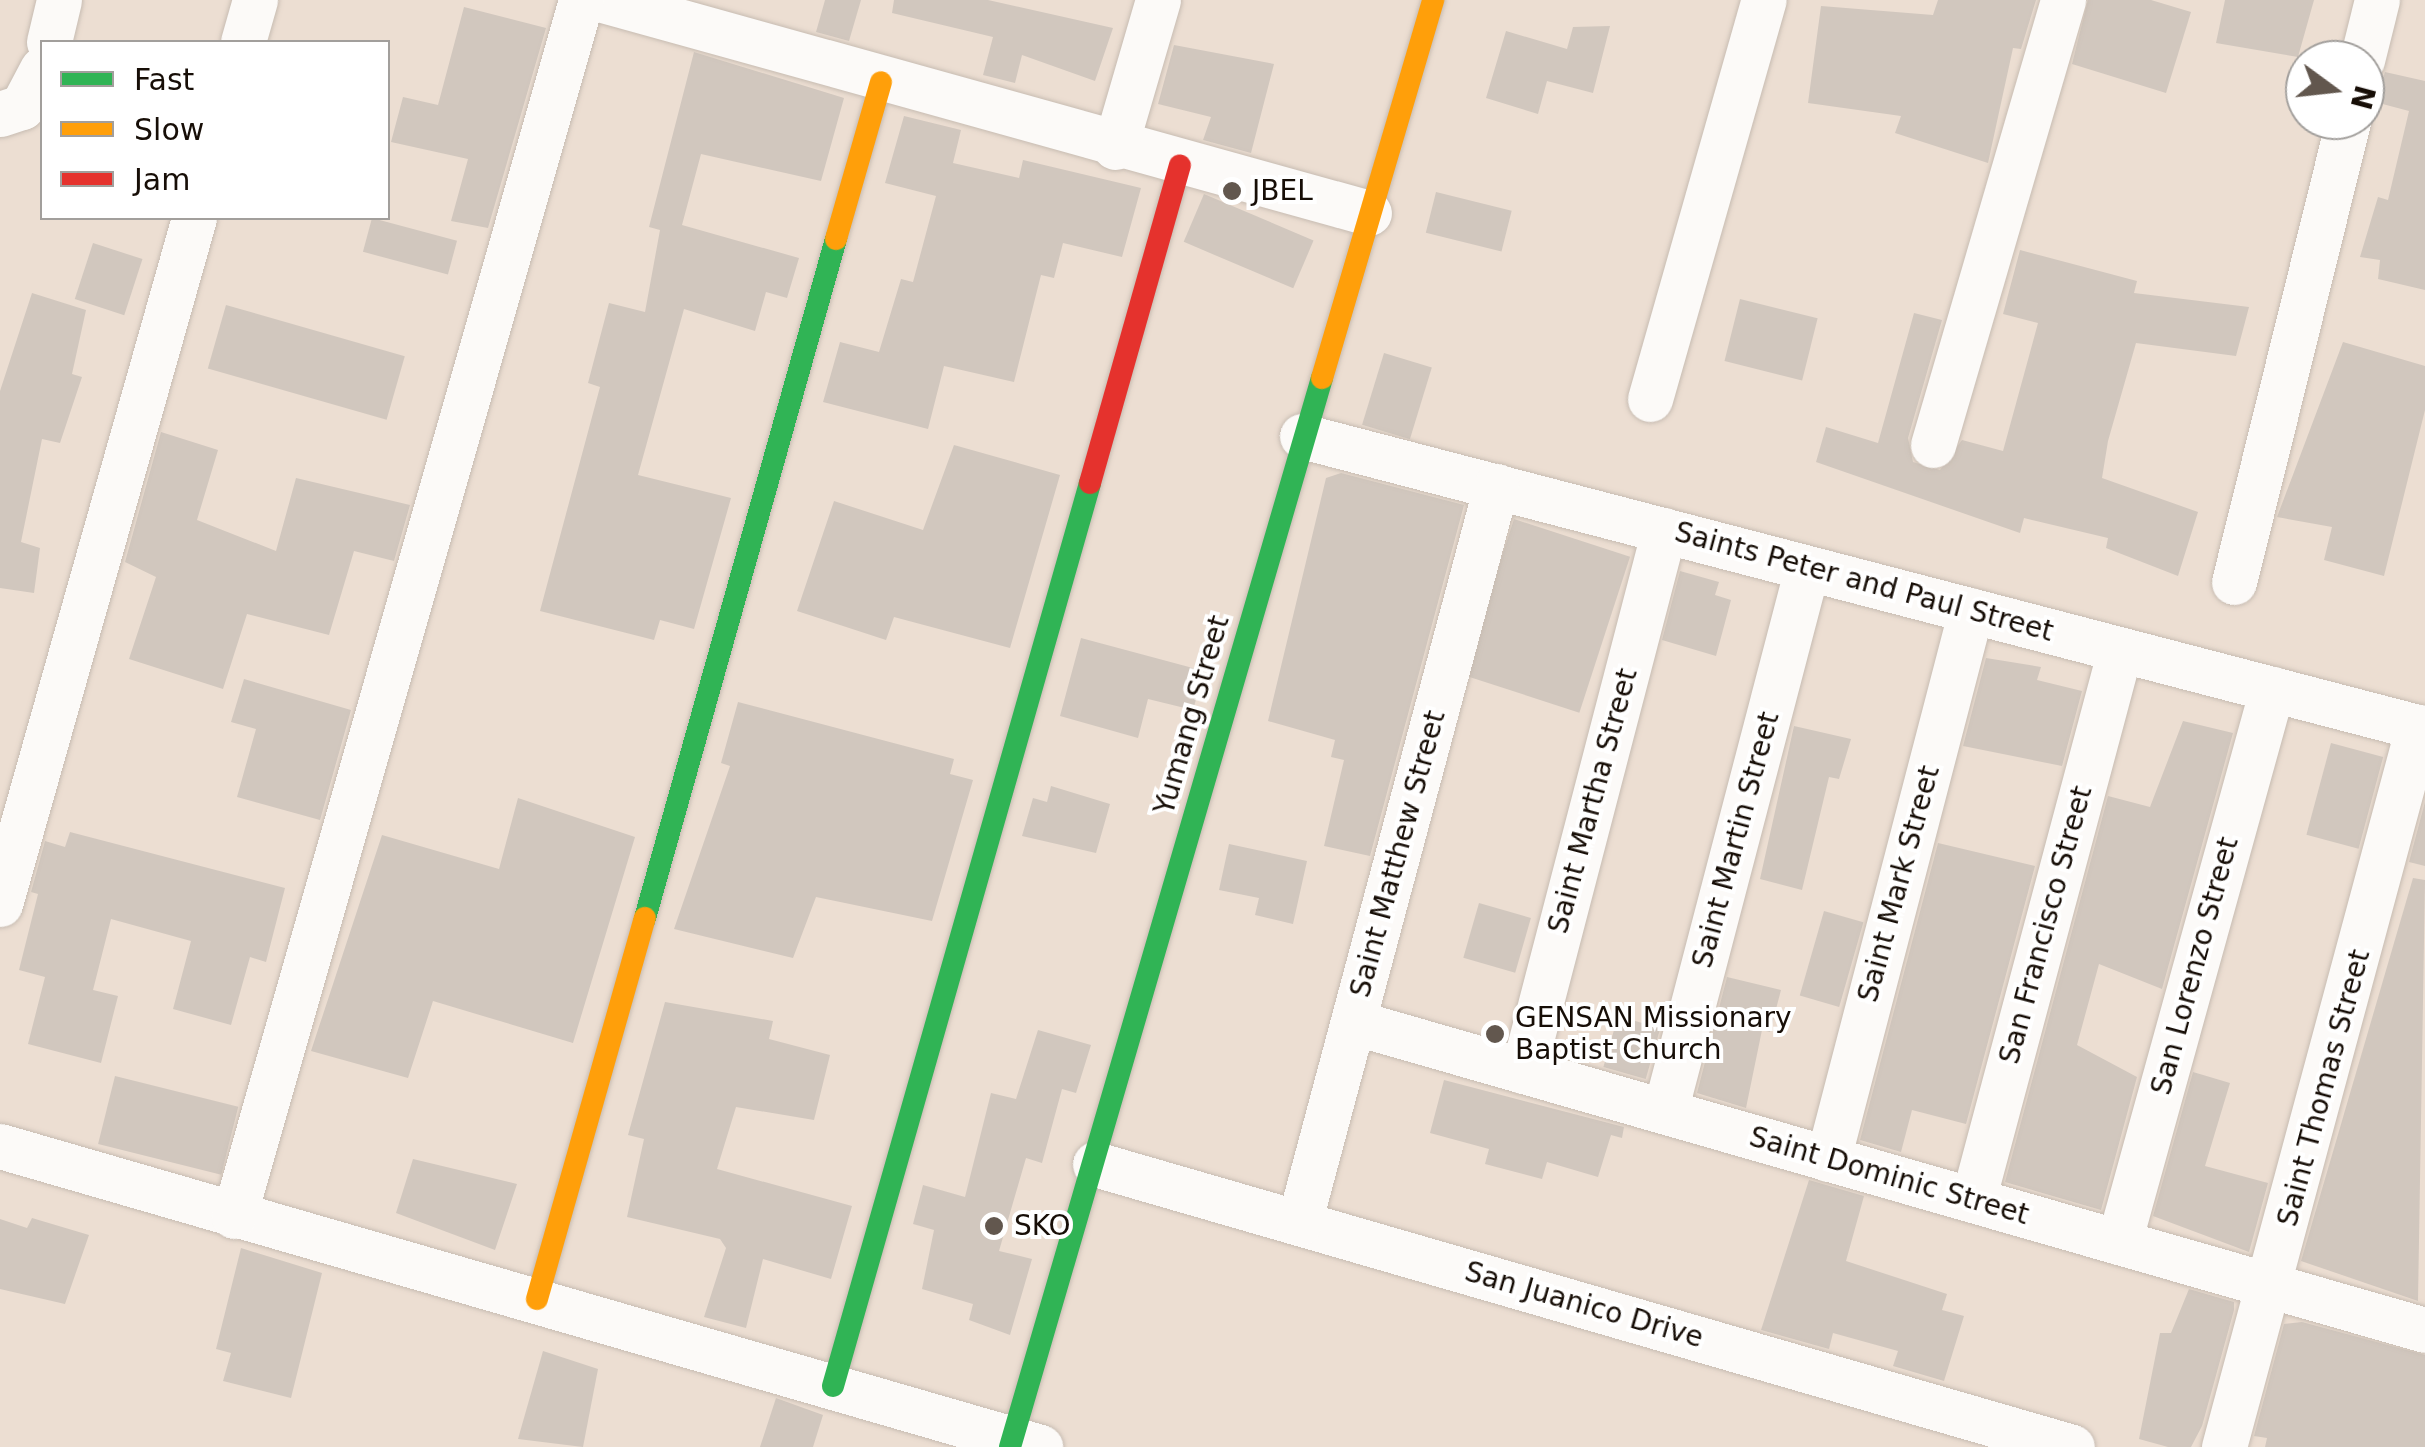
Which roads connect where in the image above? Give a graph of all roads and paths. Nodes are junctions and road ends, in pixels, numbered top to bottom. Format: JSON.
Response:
{"nodes":[{"id":1,"x":59,"y":0,"type":"edge"},
{"id":2,"x":255,"y":0,"type":"edge"},
{"id":3,"x":580,"y":0,"type":"edge"},
{"id":4,"x":604,"y":0,"type":"edge"},
{"id":5,"x":1158,"y":0,"type":"edge"},
{"id":6,"x":1432,"y":0,"type":"edge"},
{"id":7,"x":1764,"y":0,"type":"edge"},
{"id":8,"x":2063,"y":0,"type":"edge"},
{"id":9,"x":2377,"y":0,"type":"edge"},
{"id":10,"x":49,"y":40,"type":"edge"},
{"id":11,"x":244,"y":40,"type":"edge"},
{"id":12,"x":2367,"y":40,"type":"edge"},
{"id":13,"x":40,"y":73,"type":"edge"},
{"id":14,"x":880,"y":82,"type":"junction"},
{"id":15,"x":0,"y":114,"type":"edge"},
{"id":16,"x":2343,"y":140,"type":"edge"},
{"id":17,"x":1116,"y":147,"type":"junction"},
{"id":18,"x":1180,"y":166,"type":"junction"},
{"id":19,"x":1369,"y":213,"type":"junction"},
{"id":20,"x":193,"y":220,"type":"edge"},
{"id":21,"x":1650,"y":399,"type":"dead end"},
{"id":22,"x":1302,"y":436,"type":"junction"},
{"id":23,"x":1933,"y":445,"type":"dead end"},
{"id":24,"x":1496,"y":486,"type":"junction"},
{"id":25,"x":1664,"y":530,"type":"junction"},
{"id":26,"x":1806,"y":568,"type":"junction"},
{"id":27,"x":2234,"y":582,"type":"dead end"},
{"id":28,"x":1971,"y":610,"type":"junction"},
{"id":29,"x":2120,"y":650,"type":"junction"},
{"id":30,"x":2272,"y":689,"type":"junction"},
{"id":31,"x":2422,"y":728,"type":"edge"},
{"id":32,"x":0,"y":904,"type":"edge"},
{"id":33,"x":1353,"y":1022,"type":"junction"},
{"id":34,"x":1522,"y":1071,"type":"junction"},
{"id":35,"x":1665,"y":1111,"type":"junction"},
{"id":36,"x":0,"y":1146,"type":"edge"},
{"id":37,"x":1828,"y":1158,"type":"junction"},
{"id":38,"x":1096,"y":1164,"type":"junction"},
{"id":39,"x":1973,"y":1200,"type":"junction"},
{"id":40,"x":234,"y":1216,"type":"junction"},
{"id":41,"x":1299,"y":1222,"type":"junction"},
{"id":42,"x":2119,"y":1242,"type":"junction"},
{"id":43,"x":2272,"y":1286,"type":"junction"},
{"id":44,"x":537,"y":1299,"type":"junction"},
{"id":45,"x":2425,"y":1330,"type":"edge"},
{"id":46,"x":833,"y":1386,"type":"junction"},
{"id":47,"x":1021,"y":1444,"type":"edge"},
{"id":48,"x":2072,"y":1447,"type":"edge"},
{"id":49,"x":2224,"y":1447,"type":"edge"}],
"edges":[{"from":1,"to":10,"type":"street"},
{"from":2,"to":11,"type":"street"},
{"from":3,"to":40,"type":"street"},
{"from":4,"to":14,"type":"street"},
{"from":5,"to":17,"type":"street"},
{"from":6,"to":19,"type":"street","name":"Yumang Street"},
{"from":7,"to":21,"type":"street"},
{"from":8,"to":23,"type":"street"},
{"from":9,"to":12,"type":"street"},
{"from":13,"to":15,"type":"street"},
{"from":14,"to":17,"type":"street"},
{"from":14,"to":44,"type":"street"},
{"from":16,"to":27,"type":"street"},
{"from":17,"to":18,"type":"street"},
{"from":18,"to":19,"type":"street"},
{"from":18,"to":46,"type":"street"},
{"from":19,"to":22,"type":"street","name":"Yumang Street"},
{"from":20,"to":32,"type":"street"},
{"from":22,"to":24,"type":"street","name":"Saints Peter and Paul Street"},
{"from":22,"to":38,"type":"street","name":"Yumang Street"},
{"from":24,"to":25,"type":"street","name":"Saints Peter and Paul Street"},
{"from":24,"to":33,"type":"street","name":"Saint Matthew Street"},
{"from":25,"to":26,"type":"street","name":"Saints Peter and Paul Street"},
{"from":25,"to":34,"type":"street","name":"Saint Martha Street"},
{"from":26,"to":28,"type":"street","name":"Saints Peter and Paul Street"},
{"from":26,"to":35,"type":"street","name":"Saint Martin Street"},
{"from":28,"to":29,"type":"street","name":"Saints Peter and Paul Street"},
{"from":28,"to":37,"type":"street","name":"Saint Mark Street"},
{"from":29,"to":30,"type":"street","name":"Saints Peter and Paul Street"},
{"from":29,"to":39,"type":"street","name":"San Francisco Street"},
{"from":30,"to":31,"type":"street","name":"Saints Peter and Paul Street"},
{"from":30,"to":42,"type":"street","name":"San Lorenzo Street"},
{"from":31,"to":43,"type":"street","name":"Saint Thomas Street"},
{"from":33,"to":34,"type":"street","name":"Saint Dominic Street"},
{"from":33,"to":41,"type":"street","name":"Saint Matthew Street"},
{"from":34,"to":35,"type":"street","name":"Saint Dominic Street"},
{"from":35,"to":37,"type":"street","name":"Saint Dominic Street"},
{"from":36,"to":40,"type":"street"},
{"from":37,"to":39,"type":"street","name":"Saint Dominic Street"},
{"from":38,"to":41,"type":"street","name":"San Juanico Drive"},
{"from":38,"to":47,"type":"street","name":"Yumang Street"},
{"from":39,"to":42,"type":"street","name":"Saint Dominic Street"},
{"from":40,"to":44,"type":"street"},
{"from":41,"to":48,"type":"street","name":"San Juanico Drive"},
{"from":42,"to":43,"type":"street","name":"Saint Dominic Street"},
{"from":43,"to":45,"type":"street","name":"Saint Dominic Street"},
{"from":43,"to":49,"type":"street","name":"Saint Thomas Street"},
{"from":44,"to":46,"type":"street"},
{"from":46,"to":47,"type":"street"}]}
